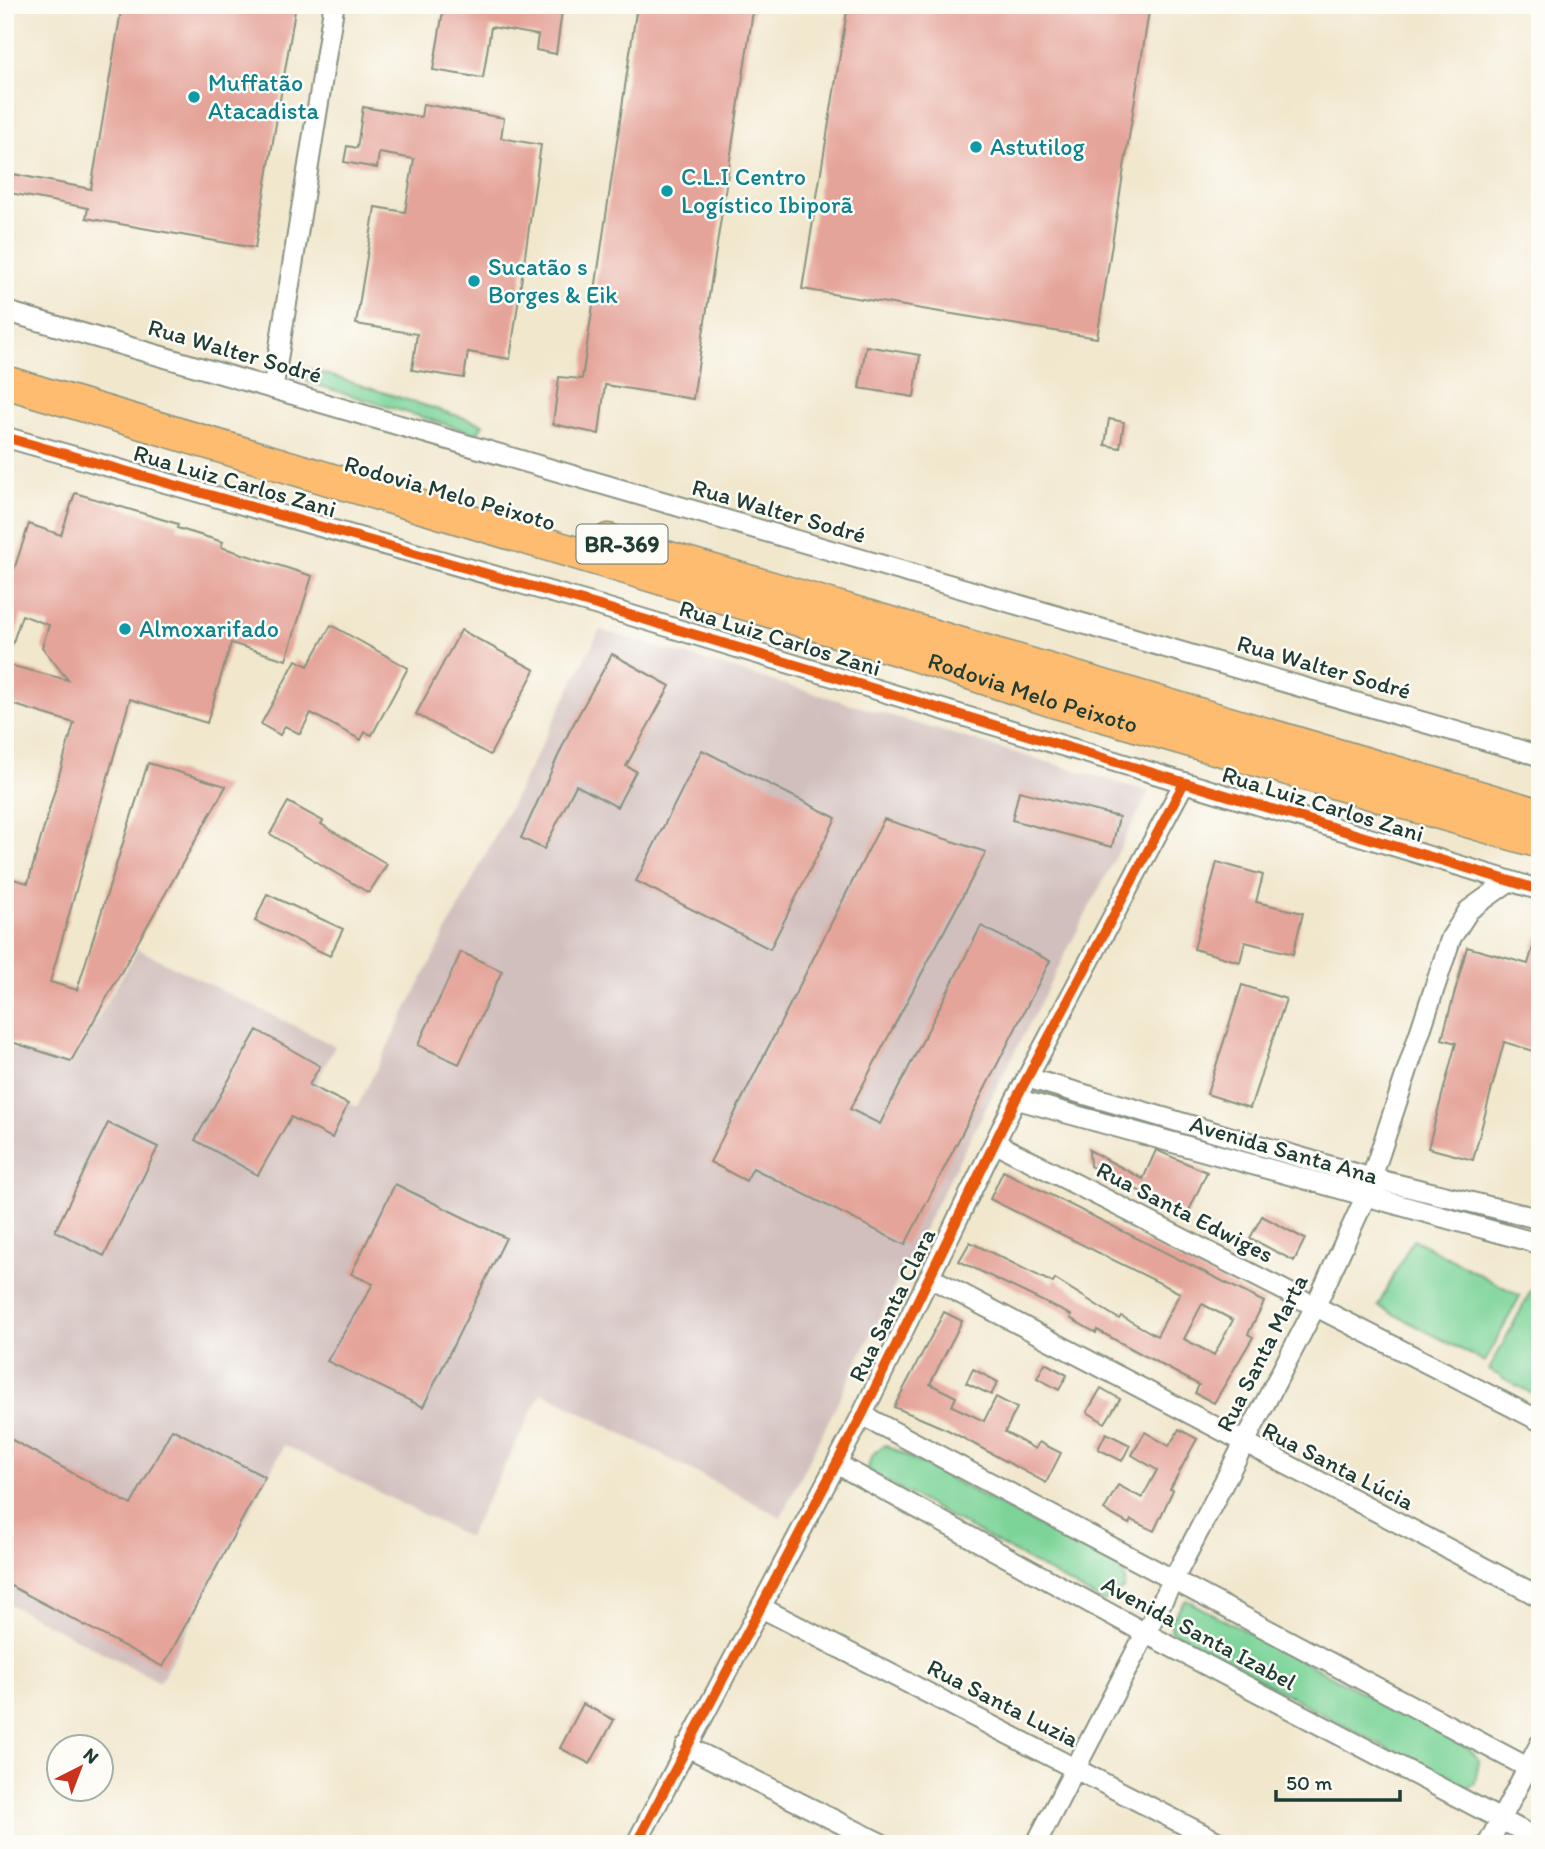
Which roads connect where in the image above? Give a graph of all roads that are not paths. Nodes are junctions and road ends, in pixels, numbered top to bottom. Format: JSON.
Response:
{"nodes":[{"id":1,"x":334,"y":5,"type":"edge"},
{"id":2,"x":5,"y":311,"type":"edge"},
{"id":3,"x":5,"y":361,"type":"edge"},
{"id":4,"x":5,"y":382,"type":"edge"},
{"id":5,"x":273,"y":388,"type":"junction"},
{"id":6,"x":5,"y":437,"type":"edge"},
{"id":7,"x":1540,"y":755,"type":"edge"},
{"id":8,"x":1184,"y":783,"type":"junction"},
{"id":9,"x":1540,"y":815,"type":"edge"},
{"id":10,"x":1540,"y":842,"type":"edge"},
{"id":11,"x":1508,"y":882,"type":"junction"},
{"id":12,"x":1540,"y":890,"type":"edge"},
{"id":13,"x":1028,"y":1078,"type":"junction"},
{"id":14,"x":1016,"y":1100,"type":"junction"},
{"id":15,"x":995,"y":1143,"type":"junction"},
{"id":16,"x":1371,"y":1178,"type":"junction"},
{"id":17,"x":1364,"y":1198,"type":"junction"},
{"id":18,"x":1540,"y":1219,"type":"edge"},
{"id":19,"x":1540,"y":1244,"type":"edge"},
{"id":20,"x":929,"y":1277,"type":"junction"},
{"id":21,"x":1315,"y":1307,"type":"junction"},
{"id":22,"x":862,"y":1415,"type":"junction"},
{"id":23,"x":1540,"y":1421,"type":"edge"},
{"id":24,"x":1242,"y":1444,"type":"junction"},
{"id":25,"x":837,"y":1464,"type":"junction"},
{"id":26,"x":1172,"y":1581,"type":"junction"},
{"id":27,"x":1540,"y":1597,"type":"edge"},
{"id":28,"x":762,"y":1608,"type":"junction"},
{"id":29,"x":1145,"y":1633,"type":"junction"},
{"id":30,"x":1540,"y":1744,"type":"edge"},
{"id":31,"x":686,"y":1746,"type":"junction"},
{"id":32,"x":1076,"y":1767,"type":"junction"},
{"id":33,"x":1533,"y":1771,"type":"edge"},
{"id":34,"x":1500,"y":1820,"type":"junction"},
{"id":35,"x":1540,"y":1840,"type":"edge"},
{"id":36,"x":636,"y":1844,"type":"edge"},
{"id":37,"x":882,"y":1844,"type":"edge"},
{"id":38,"x":1036,"y":1844,"type":"edge"},
{"id":39,"x":1222,"y":1844,"type":"edge"},
{"id":40,"x":1488,"y":1844,"type":"edge"}],
"edges":[{"from":1,"to":5,"type":"street"},
{"from":2,"to":5,"type":"street","name":"Rua Walter Sodré"},
{"from":3,"to":9,"type":"main road","name":"Rodovia Melo Peixoto","number":"BR-369"},
{"from":4,"to":10,"type":"main road","name":"Rodovia Melo Peixoto","number":"BR-369"},
{"from":5,"to":7,"type":"street","name":"Rua Walter Sodré"},
{"from":6,"to":8,"type":"street","name":"Rua Luiz Carlos Zani"},
{"from":8,"to":11,"type":"street","name":"Rua Luiz Carlos Zani"},
{"from":8,"to":13,"type":"street","name":"Rua Santa Clara"},
{"from":11,"to":12,"type":"street","name":"Rua Luiz Carlos Zani"},
{"from":11,"to":16,"type":"street","name":"Rua Santa Marta"},
{"from":13,"to":14,"type":"street","name":"Rua Santa Clara"},
{"from":13,"to":16,"type":"street","name":"Avenida Santa Ana"},
{"from":14,"to":15,"type":"street","name":"Rua Santa Clara"},
{"from":14,"to":17,"type":"street","name":"Avenida Santa Ana"},
{"from":15,"to":20,"type":"street","name":"Rua Santa Clara"},
{"from":15,"to":21,"type":"street","name":"Rua Santa Edwiges"},
{"from":16,"to":17,"type":"street","name":"Rua Santa Marta"},
{"from":16,"to":18,"type":"street","name":"Avenida Santa Ana"},
{"from":17,"to":19,"type":"street","name":"Avenida Santa Ana"},
{"from":17,"to":21,"type":"street","name":"Rua Santa Marta"},
{"from":20,"to":22,"type":"street","name":"Rua Santa Clara"},
{"from":20,"to":24,"type":"street","name":"Rua Santa Lúcia"},
{"from":21,"to":23,"type":"street","name":"Rua Santa Edwiges"},
{"from":21,"to":24,"type":"street","name":"Rua Santa Marta"},
{"from":22,"to":25,"type":"street","name":"Rua Santa Clara"},
{"from":22,"to":26,"type":"street","name":"Avenida Santa Izabel"},
{"from":24,"to":26,"type":"street","name":"Rua Santa Marta"},
{"from":24,"to":27,"type":"street","name":"Rua Santa Lúcia"},
{"from":25,"to":28,"type":"street","name":"Rua Santa Clara"},
{"from":25,"to":29,"type":"street","name":"Avenida Santa Izabel"},
{"from":26,"to":29,"type":"street","name":"Rua Santa Marta"},
{"from":26,"to":33,"type":"street","name":"Avenida Santa Izabel"},
{"from":28,"to":31,"type":"street","name":"Rua Santa Clara"},
{"from":28,"to":32,"type":"street","name":"Rua Santa Luzia"},
{"from":29,"to":32,"type":"street","name":"Rua Santa Marta"},
{"from":29,"to":34,"type":"street","name":"Avenida Santa Izabel"},
{"from":30,"to":33,"type":"street"},
{"from":31,"to":36,"type":"street","name":"Rua Santa Clara"},
{"from":31,"to":37,"type":"street"},
{"from":32,"to":38,"type":"street","name":"Rua Santa Marta"},
{"from":32,"to":39,"type":"street","name":"Rua Santa Luzia"},
{"from":33,"to":34,"type":"street"},
{"from":34,"to":35,"type":"street","name":"Avenida Santa Izabel"},
{"from":34,"to":40,"type":"street"}]}
